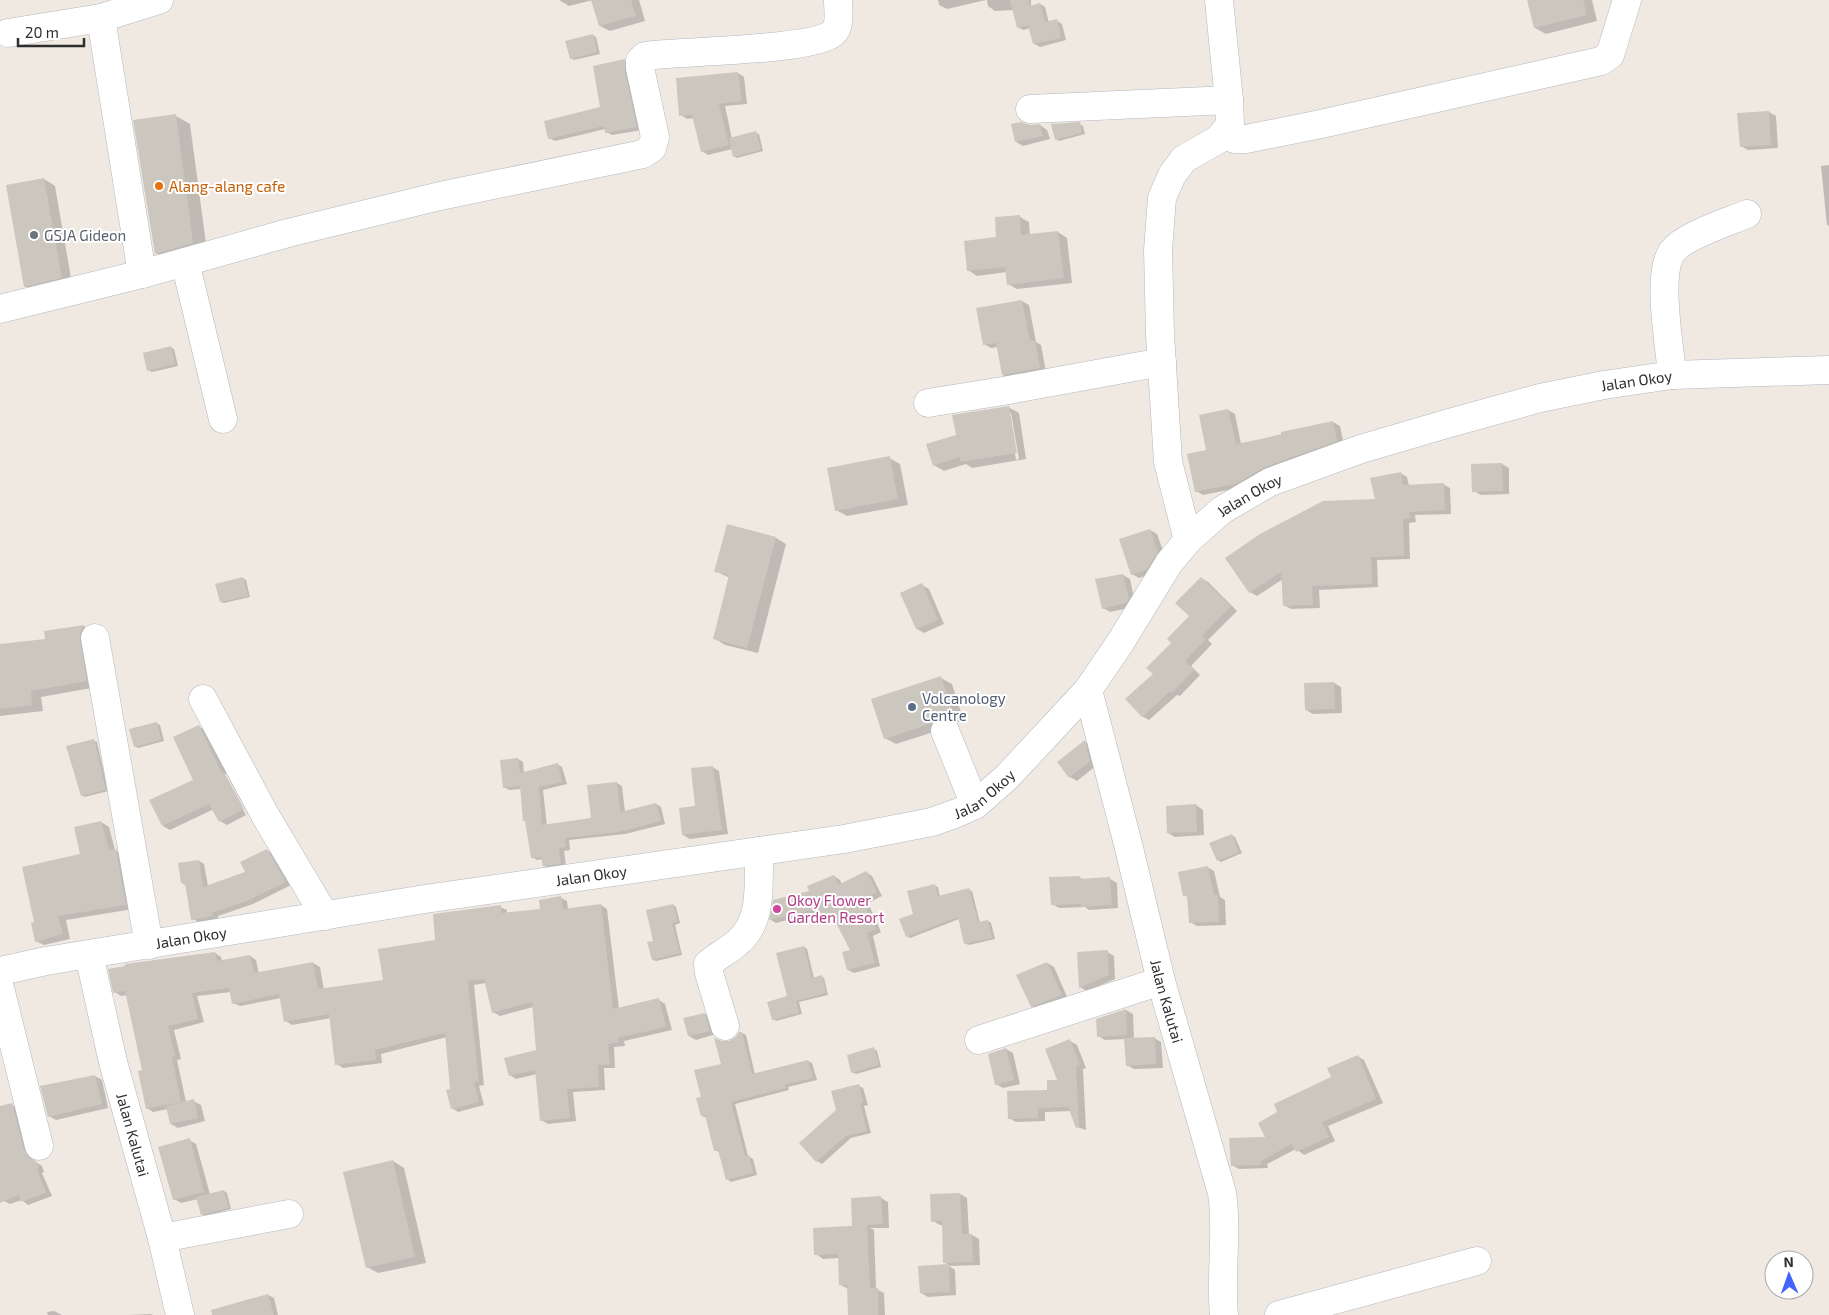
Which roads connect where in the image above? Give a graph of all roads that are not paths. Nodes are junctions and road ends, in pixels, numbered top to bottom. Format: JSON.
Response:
{"nodes":[{"id":1,"x":159,"y":0,"type":"edge"},
{"id":2,"x":838,"y":0,"type":"edge"},
{"id":3,"x":1219,"y":0,"type":"edge"},
{"id":4,"x":1627,"y":0,"type":"edge"},
{"id":5,"x":101,"y":18,"type":"junction"},
{"id":6,"x":8,"y":33,"type":"dead end"},
{"id":7,"x":1229,"y":100,"type":"junction"},
{"id":8,"x":1030,"y":109,"type":"dead end"},
{"id":9,"x":1223,"y":134,"type":"junction"},
{"id":10,"x":1747,"y":214,"type":"dead end"},
{"id":11,"x":185,"y":262,"type":"junction"},
{"id":12,"x":142,"y":274,"type":"junction"},
{"id":13,"x":0,"y":309,"type":"edge"},
{"id":14,"x":1162,"y":362,"type":"junction"},
{"id":15,"x":1829,"y":370,"type":"edge"},
{"id":16,"x":1672,"y":375,"type":"junction"},
{"id":17,"x":928,"y":403,"type":"dead end"},
{"id":18,"x":223,"y":419,"type":"dead end"},
{"id":19,"x":1188,"y":540,"type":"junction"},
{"id":20,"x":95,"y":638,"type":"dead end"},
{"id":21,"x":1088,"y":690,"type":"junction"},
{"id":22,"x":203,"y":699,"type":"dead end"},
{"id":23,"x":945,"y":731,"type":"dead end"},
{"id":24,"x":975,"y":805,"type":"junction"},
{"id":25,"x":759,"y":851,"type":"junction"},
{"id":26,"x":325,"y":916,"type":"junction"},
{"id":27,"x":149,"y":945,"type":"junction"},
{"id":28,"x":89,"y":955,"type":"junction"},
{"id":29,"x":0,"y":971,"type":"edge"},
{"id":30,"x":1161,"y":981,"type":"junction"},
{"id":31,"x":0,"y":988,"type":"edge"},
{"id":32,"x":725,"y":1026,"type":"dead end"},
{"id":33,"x":979,"y":1040,"type":"dead end"},
{"id":34,"x":39,"y":1146,"type":"dead end"},
{"id":35,"x":289,"y":1214,"type":"dead end"},
{"id":36,"x":162,"y":1238,"type":"junction"},
{"id":37,"x":1476,"y":1261,"type":"dead end"},
{"id":38,"x":180,"y":1315,"type":"edge"},
{"id":39,"x":1224,"y":1315,"type":"edge"},
{"id":40,"x":1279,"y":1315,"type":"edge"}],
"edges":[{"from":1,"to":5,"type":"street"},
{"from":2,"to":11,"type":"street"},
{"from":3,"to":7,"type":"street"},
{"from":4,"to":9,"type":"street"},
{"from":5,"to":6,"type":"street"},
{"from":5,"to":12,"type":"street"},
{"from":7,"to":8,"type":"street"},
{"from":7,"to":9,"type":"street"},
{"from":9,"to":14,"type":"street"},
{"from":10,"to":16,"type":"street"},
{"from":11,"to":12,"type":"street"},
{"from":11,"to":18,"type":"street"},
{"from":12,"to":13,"type":"street"},
{"from":14,"to":17,"type":"street"},
{"from":14,"to":19,"type":"street"},
{"from":15,"to":16,"type":"street","name":"Jalan Okoy"},
{"from":16,"to":19,"type":"street","name":"Jalan Okoy"},
{"from":19,"to":21,"type":"street","name":"Jalan Okoy"},
{"from":20,"to":27,"type":"street"},
{"from":21,"to":24,"type":"street","name":"Jalan Okoy"},
{"from":21,"to":30,"type":"street","name":"Jalan Kalutai"},
{"from":22,"to":26,"type":"street"},
{"from":23,"to":24,"type":"street"},
{"from":24,"to":25,"type":"street","name":"Jalan Okoy"},
{"from":25,"to":26,"type":"street","name":"Jalan Okoy"},
{"from":25,"to":32,"type":"street"},
{"from":26,"to":27,"type":"street","name":"Jalan Okoy"},
{"from":27,"to":28,"type":"street","name":"Jalan Okoy"},
{"from":28,"to":29,"type":"street","name":"Jalan Okoy"},
{"from":28,"to":36,"type":"street","name":"Jalan Kalutai"},
{"from":30,"to":33,"type":"street"},
{"from":30,"to":39,"type":"street","name":"Jalan Kalutai"},
{"from":31,"to":34,"type":"street"},
{"from":35,"to":36,"type":"street"},
{"from":36,"to":38,"type":"street","name":"Jalan Kalutai"},
{"from":37,"to":40,"type":"street"}]}
